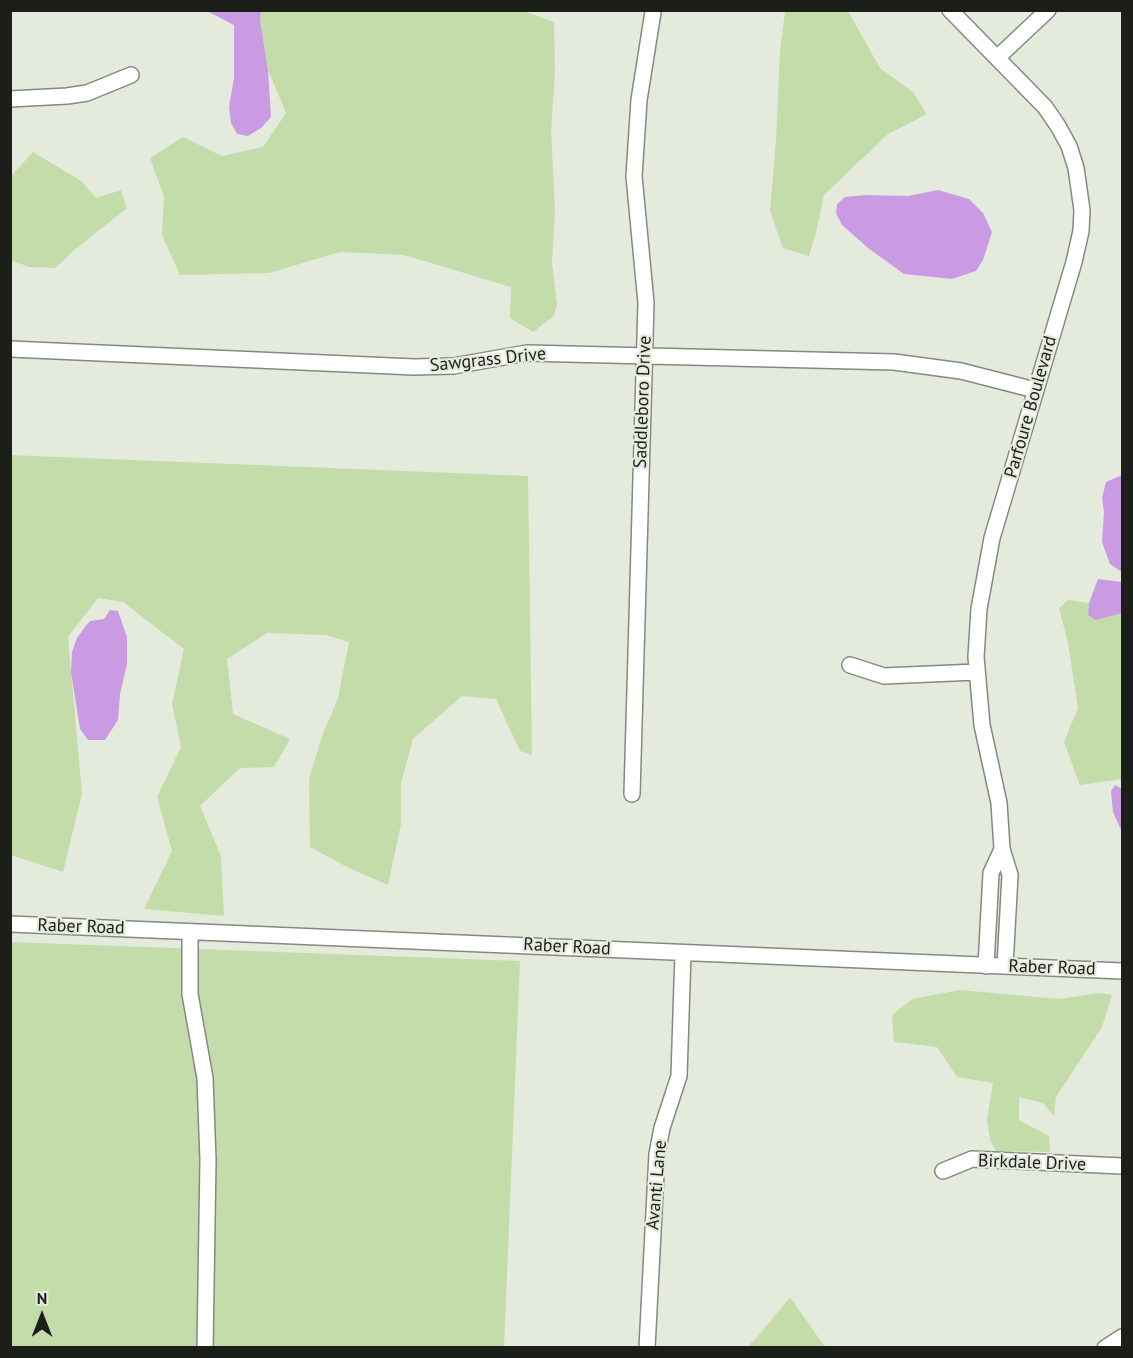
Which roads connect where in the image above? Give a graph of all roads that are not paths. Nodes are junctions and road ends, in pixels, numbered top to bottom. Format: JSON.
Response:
{"nodes":[{"id":1,"x":950,"y":10,"type":"edge"},
{"id":2,"x":1048,"y":10,"type":"edge"},
{"id":3,"x":653,"y":12,"type":"edge"},
{"id":4,"x":997,"y":58,"type":"junction"},
{"id":5,"x":131,"y":75,"type":"dead end"},
{"id":6,"x":10,"y":99,"type":"edge"},
{"id":7,"x":10,"y":349,"type":"edge"},
{"id":8,"x":645,"y":355,"type":"junction"},
{"id":9,"x":1035,"y":390,"type":"junction"},
{"id":10,"x":850,"y":665,"type":"dead end"},
{"id":11,"x":976,"y":672,"type":"junction"},
{"id":12,"x":632,"y":794,"type":"dead end"},
{"id":13,"x":1002,"y":849,"type":"junction"},
{"id":14,"x":10,"y":924,"type":"edge"},
{"id":15,"x":190,"y":932,"type":"junction"},
{"id":16,"x":683,"y":953,"type":"junction"},
{"id":17,"x":986,"y":966,"type":"junction"},
{"id":18,"x":1005,"y":966,"type":"junction"},
{"id":19,"x":1122,"y":971,"type":"edge"},
{"id":20,"x":1122,"y":1166,"type":"edge"},
{"id":21,"x":944,"y":1171,"type":"dead end"},
{"id":22,"x":1122,"y":1337,"type":"edge"},
{"id":23,"x":205,"y":1347,"type":"edge"},
{"id":24,"x":647,"y":1347,"type":"edge"},
{"id":25,"x":1105,"y":1347,"type":"edge"}],
"edges":[{"from":1,"to":4,"type":"street","name":"Parfoure Boulevard"},
{"from":2,"to":4,"type":"street"},
{"from":3,"to":8,"type":"street","name":"Saddleboro Drive"},
{"from":4,"to":9,"type":"street","name":"Parfoure Boulevard"},
{"from":5,"to":6,"type":"street"},
{"from":7,"to":8,"type":"street","name":"Sawgrass Drive"},
{"from":8,"to":9,"type":"street","name":"Sawgrass Drive"},
{"from":8,"to":12,"type":"street","name":"Saddleboro Drive"},
{"from":9,"to":11,"type":"street","name":"Parfoure Boulevard"},
{"from":10,"to":11,"type":"street"},
{"from":11,"to":13,"type":"street","name":"Parfoure Boulevard"},
{"from":13,"to":17,"type":"street","name":"Parfoure Boulevard"},
{"from":13,"to":18,"type":"street","name":"Parfoure Boulevard"},
{"from":14,"to":15,"type":"street","name":"Raber Road"},
{"from":15,"to":16,"type":"street","name":"Raber Road"},
{"from":15,"to":23,"type":"street"},
{"from":16,"to":17,"type":"street","name":"Raber Road"},
{"from":16,"to":24,"type":"street","name":"Avanti Lane"},
{"from":17,"to":18,"type":"street","name":"Raber Road"},
{"from":18,"to":19,"type":"street","name":"Raber Road"},
{"from":20,"to":21,"type":"street","name":"Birkdale Drive"},
{"from":22,"to":25,"type":"street"}]}
